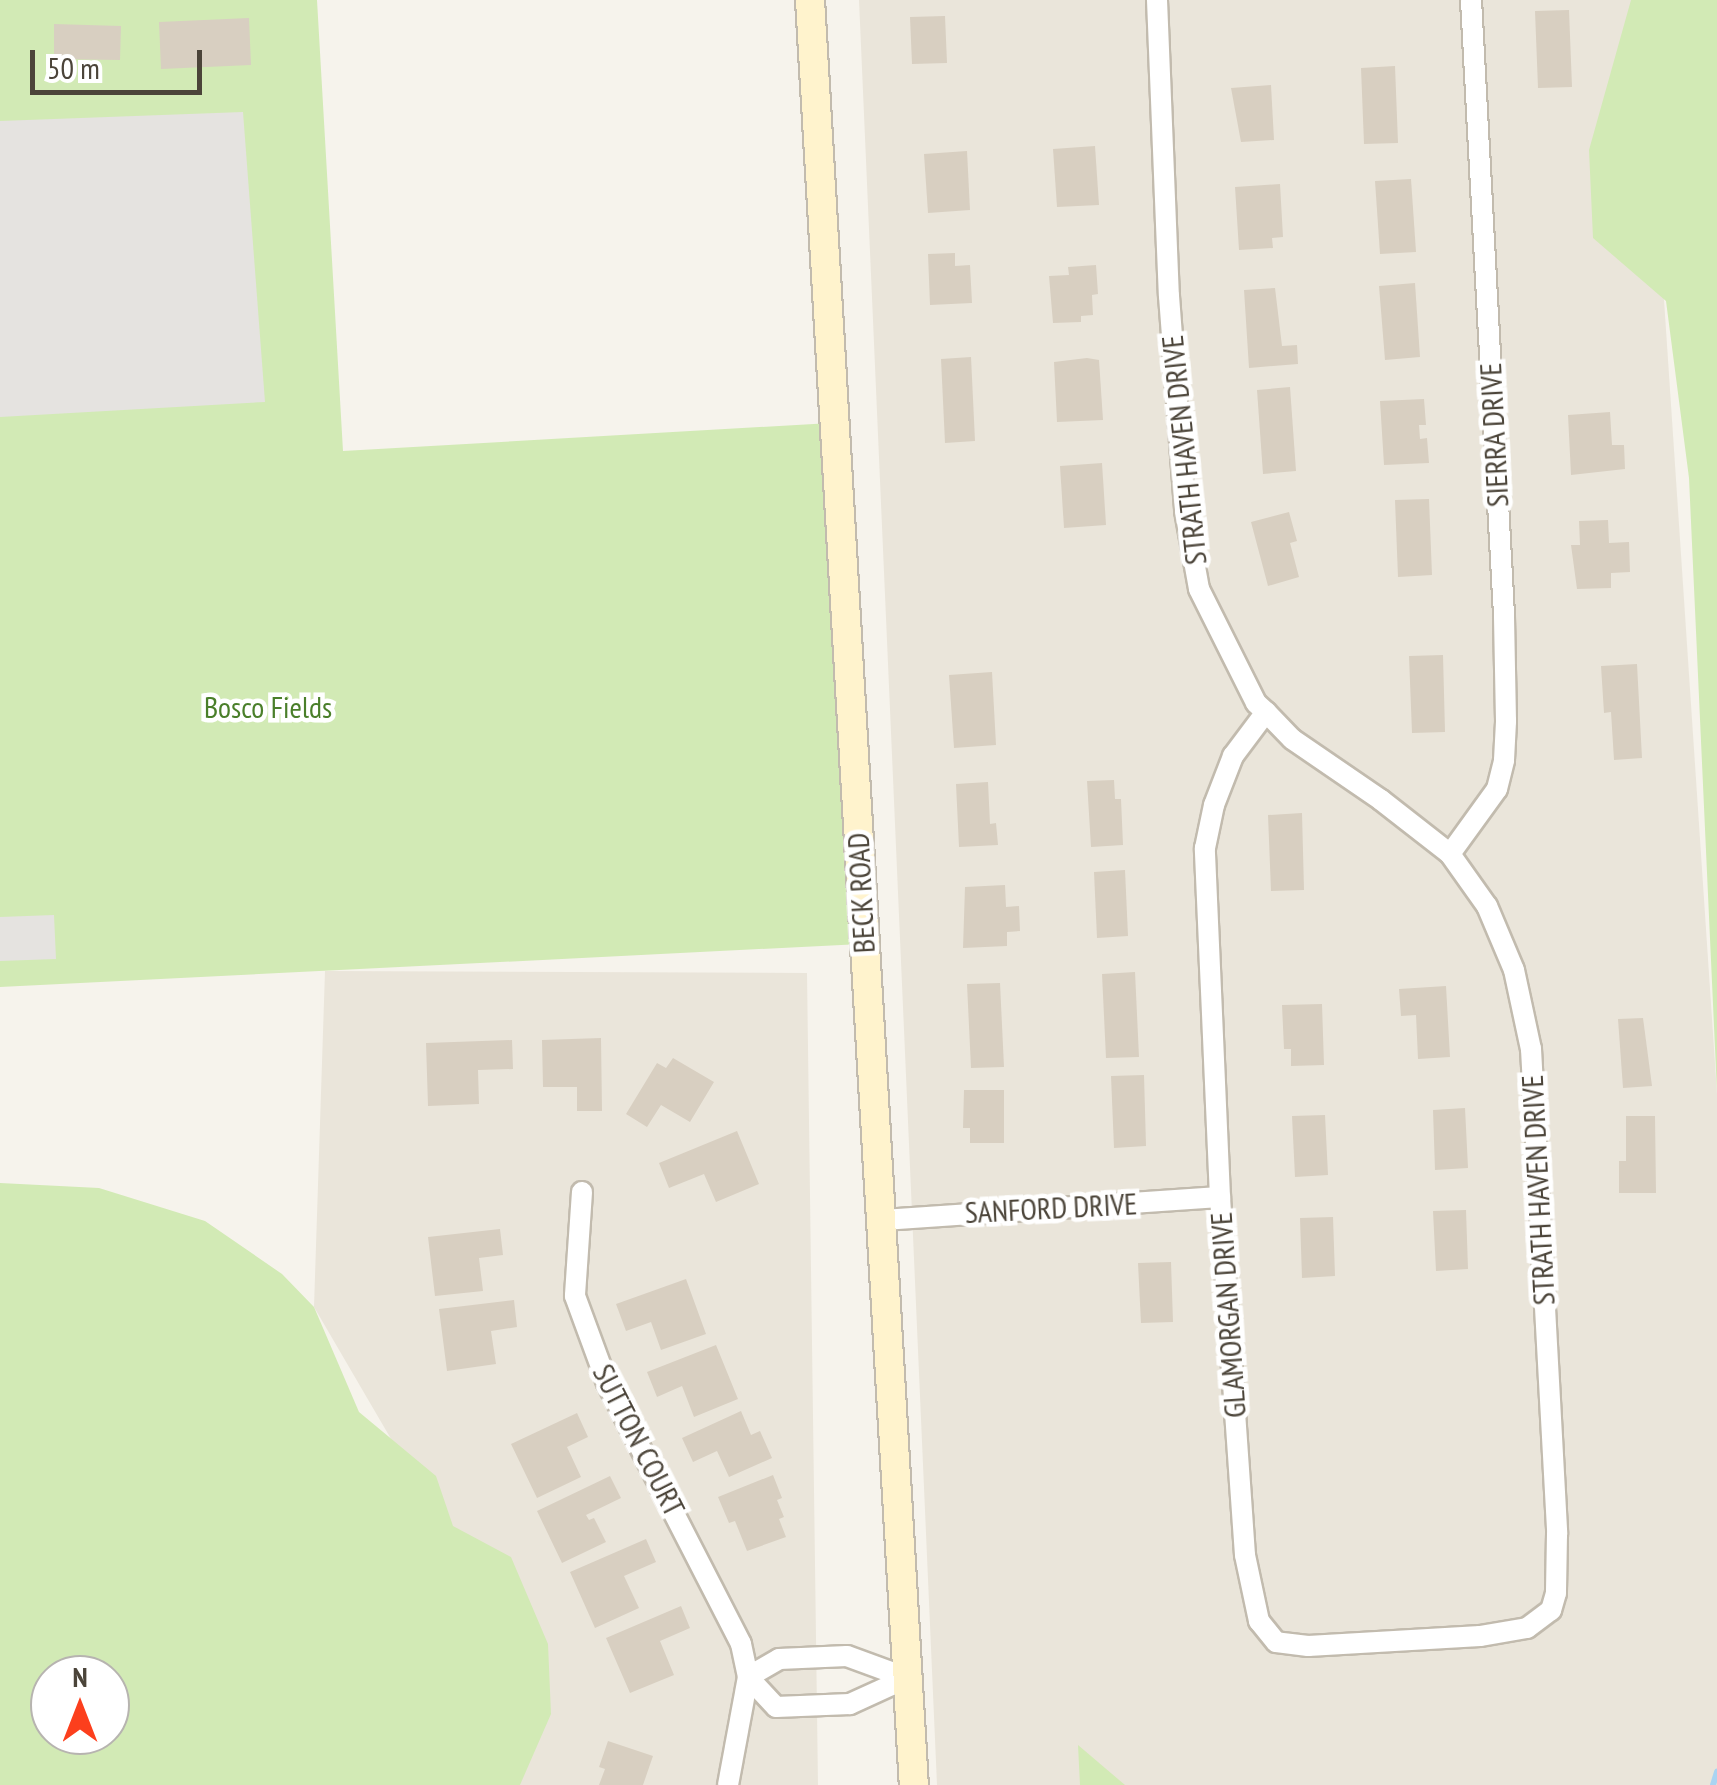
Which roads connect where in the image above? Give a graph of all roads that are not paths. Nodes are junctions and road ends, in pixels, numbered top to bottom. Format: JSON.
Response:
{"nodes":[{"id":1,"x":810,"y":0,"type":"edge"},
{"id":2,"x":1157,"y":0,"type":"edge"},
{"id":3,"x":1470,"y":0,"type":"edge"},
{"id":4,"x":1266,"y":712,"type":"junction"},
{"id":5,"x":1450,"y":854,"type":"junction"},
{"id":6,"x":582,"y":1192,"type":"dead end"},
{"id":7,"x":1220,"y":1197,"type":"junction"},
{"id":8,"x":882,"y":1220,"type":"junction"},
{"id":9,"x":1551,"y":1610,"type":"joint"},
{"id":10,"x":748,"y":1677,"type":"junction"},
{"id":11,"x":907,"y":1678,"type":"junction"},
{"id":12,"x":728,"y":1785,"type":"edge"},
{"id":13,"x":914,"y":1785,"type":"edge"}],
"edges":[{"from":1,"to":8,"type":"main road","name":"BECK ROAD"},
{"from":2,"to":4,"type":"street","name":"STRATH HAVEN DRIVE"},
{"from":3,"to":5,"type":"street","name":"SIERRA DRIVE"},
{"from":4,"to":5,"type":"street","name":"STRATH HAVEN DRIVE"},
{"from":4,"to":7,"type":"street","name":"GLAMORGAN DRIVE"},
{"from":5,"to":9,"type":"street","name":"STRATH HAVEN DRIVE"},
{"from":6,"to":10,"type":"street","name":"SUTTON COURT"},
{"from":7,"to":8,"type":"street","name":"SANFORD DRIVE"},
{"from":7,"to":9,"type":"street","name":"GLAMORGAN DRIVE"},
{"from":8,"to":11,"type":"main road","name":"BECK ROAD"},
{"from":10,"to":11,"type":"street"},
{"from":10,"to":11,"type":"street"},
{"from":10,"to":12,"type":"street","name":"SUTTON COURT"},
{"from":11,"to":13,"type":"main road","name":"BECK ROAD"}]}
